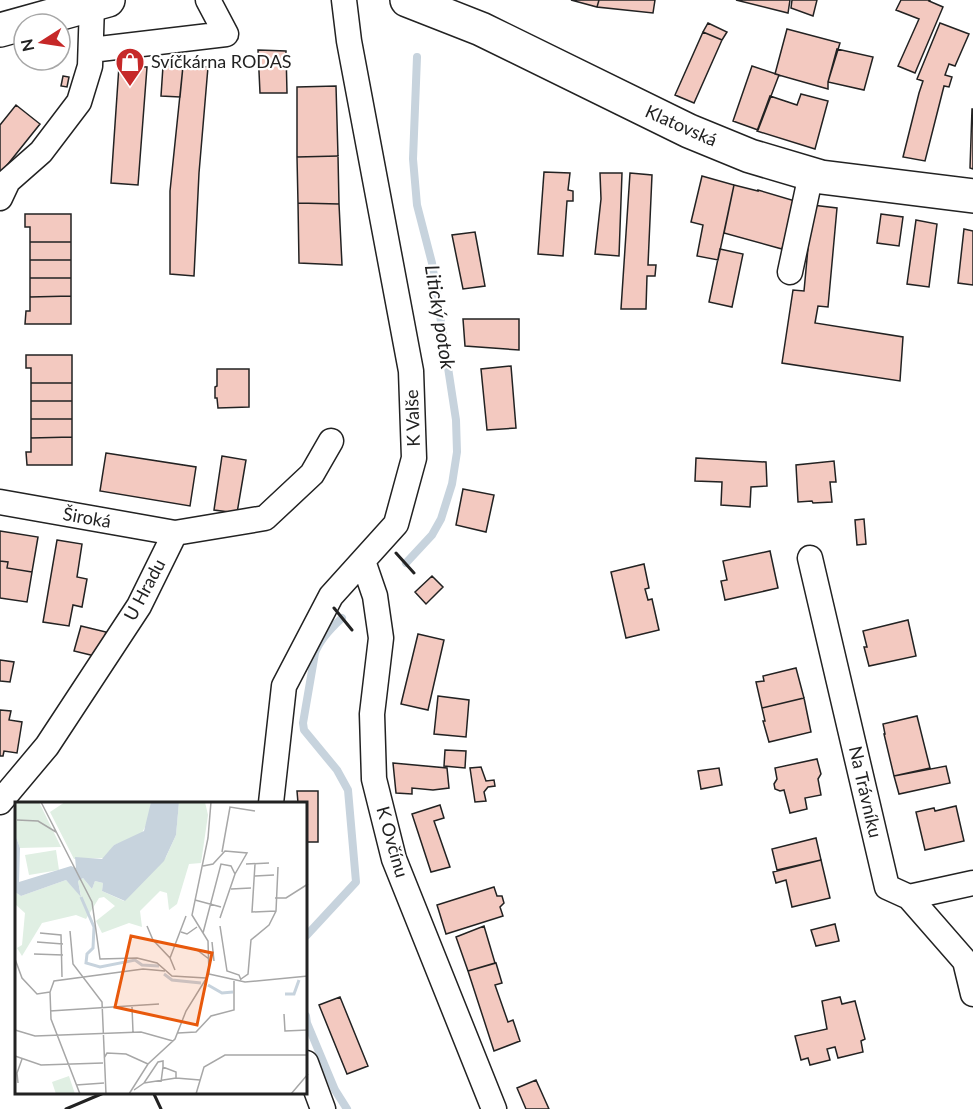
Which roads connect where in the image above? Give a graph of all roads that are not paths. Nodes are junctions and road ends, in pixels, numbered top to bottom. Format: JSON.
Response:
{"nodes":[{"id":1,"x":208,"y":0,"type":"edge"},
{"id":2,"x":344,"y":0,"type":"edge"},
{"id":3,"x":407,"y":0,"type":"edge"},
{"id":4,"x":100,"y":2,"type":"edge"},
{"id":5,"x":0,"y":30,"type":"edge"},
{"id":6,"x":91,"y":50,"type":"junction"},
{"id":7,"x":811,"y":174,"type":"junction"},
{"id":8,"x":973,"y":196,"type":"edge"},
{"id":9,"x":0,"y":198,"type":"edge"},
{"id":10,"x":790,"y":272,"type":"dead end"},
{"id":11,"x":330,"y":441,"type":"dead end"},
{"id":12,"x":0,"y":502,"type":"edge"},
{"id":13,"x":174,"y":533,"type":"junction"},
{"id":14,"x":810,"y":558,"type":"dead end"},
{"id":15,"x":363,"y":561,"type":"junction"},
{"id":16,"x":0,"y":802,"type":"edge"},
{"id":17,"x":271,"y":802,"type":"edge"},
{"id":18,"x":973,"y":883,"type":"edge"},
{"id":19,"x":909,"y":897,"type":"junction"},
{"id":20,"x":973,"y":994,"type":"edge"},
{"id":21,"x":308,"y":1068,"type":"edge"},
{"id":22,"x":323,"y":1109,"type":"edge"},
{"id":23,"x":494,"y":1109,"type":"edge"}],
"edges":[{"from":1,"to":6,"type":"street"},
{"from":2,"to":15,"type":"street","name":"K Valše"},
{"from":3,"to":7,"type":"main road","name":"Klatovská"},
{"from":4,"to":5,"type":"main road"},
{"from":4,"to":6,"type":"street"},
{"from":6,"to":9,"type":"street"},
{"from":7,"to":8,"type":"main road","name":"Klatovská"},
{"from":7,"to":10,"type":"street"},
{"from":11,"to":13,"type":"street"},
{"from":12,"to":13,"type":"street","name":"Široká"},
{"from":13,"to":16,"type":"street","name":"U Hradu"},
{"from":14,"to":19,"type":"street","name":"Na Trávníku"},
{"from":15,"to":17,"type":"street","name":"K Valše"},
{"from":15,"to":23,"type":"street","name":"K Ovčínu"},
{"from":18,"to":19,"type":"street"},
{"from":19,"to":20,"type":"street","name":"Na Trávníku"},
{"from":21,"to":22,"type":"street"}]}
